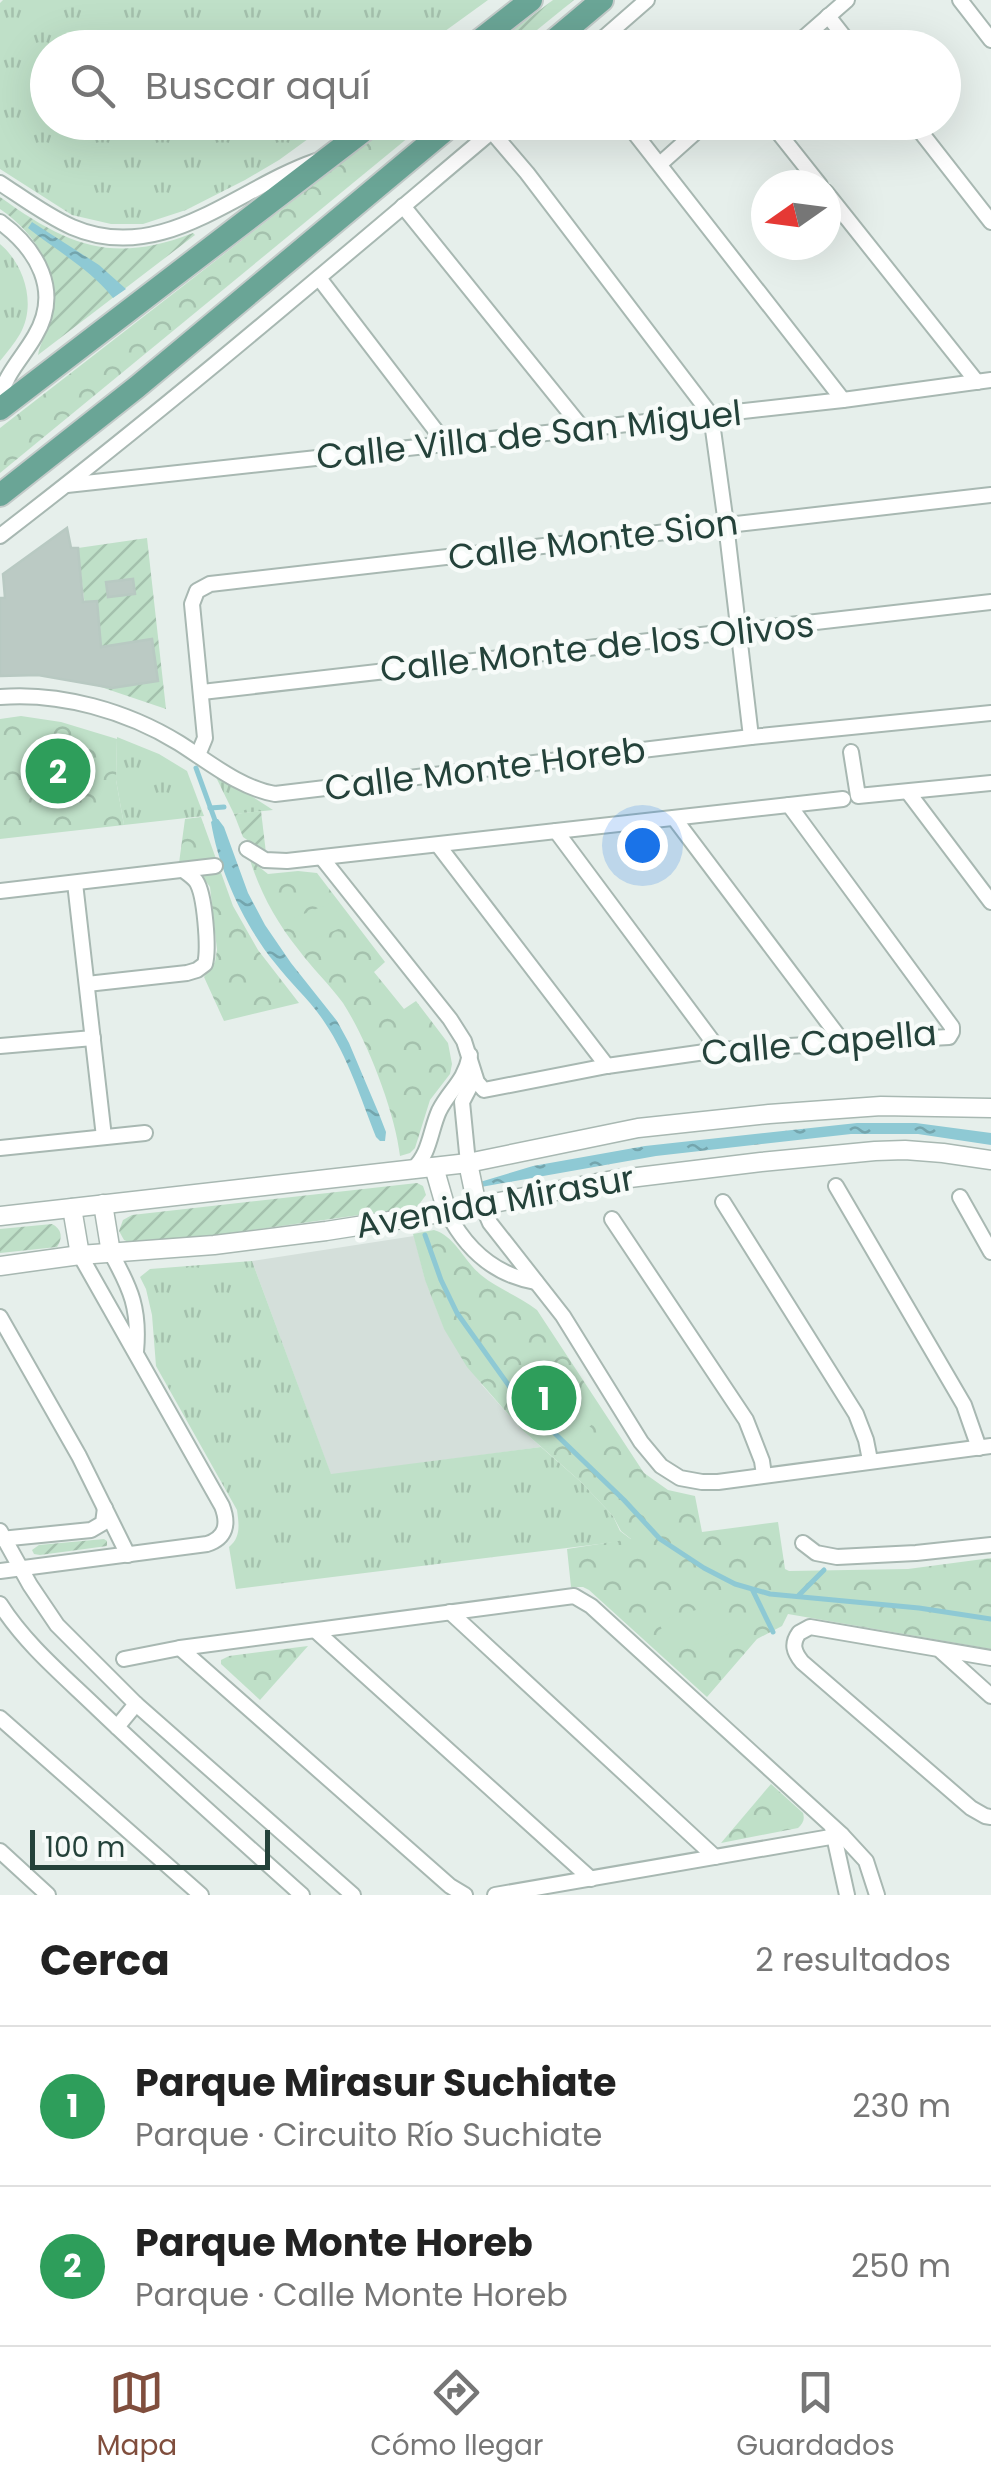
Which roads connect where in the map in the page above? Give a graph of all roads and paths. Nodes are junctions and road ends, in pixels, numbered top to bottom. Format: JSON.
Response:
{"nodes":[{"id":1,"x":530,"y":0,"type":"edge"},
{"id":2,"x":602,"y":0,"type":"edge"},
{"id":3,"x":646,"y":0,"type":"edge"},
{"id":4,"x":847,"y":0,"type":"edge"},
{"id":5,"x":960,"y":0,"type":"edge"},
{"id":6,"x":828,"y":16,"type":"junction"},
{"id":7,"x":492,"y":30,"type":"edge"},
{"id":8,"x":566,"y":30,"type":"edge"},
{"id":9,"x":612,"y":30,"type":"edge"},
{"id":10,"x":812,"y":30,"type":"edge"},
{"id":11,"x":839,"y":30,"type":"edge"},
{"id":12,"x":991,"y":40,"type":"edge"},
{"id":13,"x":353,"y":140,"type":"edge"},
{"id":14,"x":433,"y":140,"type":"edge"},
{"id":15,"x":483,"y":140,"type":"edge"},
{"id":16,"x":506,"y":140,"type":"edge"},
{"id":17,"x":641,"y":140,"type":"edge"},
{"id":18,"x":687,"y":140,"type":"edge"},
{"id":19,"x":784,"y":140,"type":"edge"},
{"id":20,"x":927,"y":140,"type":"edge"},
{"id":21,"x":336,"y":154,"type":"junction"},
{"id":22,"x":660,"y":164,"type":"junction"},
{"id":23,"x":808,"y":170,"type":"edge"},
{"id":24,"x":0,"y":184,"type":"edge"},
{"id":25,"x":404,"y":206,"type":"junction"},
{"id":26,"x":841,"y":210,"type":"edge"},
{"id":27,"x":0,"y":222,"type":"edge"},
{"id":28,"x":991,"y":222,"type":"edge"},
{"id":29,"x":319,"y":278,"type":"junction"},
{"id":30,"x":984,"y":381,"type":"edge"},
{"id":31,"x":0,"y":396,"type":"edge"},
{"id":32,"x":843,"y":400,"type":"junction"},
{"id":33,"x":0,"y":409,"type":"edge"},
{"id":34,"x":711,"y":415,"type":"junction"},
{"id":35,"x":583,"y":430,"type":"junction"},
{"id":36,"x":446,"y":444,"type":"junction"},
{"id":37,"x":67,"y":485,"type":"junction"},
{"id":38,"x":0,"y":495,"type":"edge"},
{"id":39,"x":991,"y":495,"type":"edge"},
{"id":40,"x":726,"y":524,"type":"junction"},
{"id":41,"x":0,"y":536,"type":"edge"},
{"id":42,"x":991,"y":602,"type":"edge"},
{"id":43,"x":738,"y":630,"type":"junction"},
{"id":44,"x":202,"y":692,"type":"junction"},
{"id":45,"x":0,"y":698,"type":"edge"},
{"id":46,"x":991,"y":713,"type":"edge"},
{"id":47,"x":751,"y":737,"type":"junction"},
{"id":48,"x":850,"y":752,"type":"dead end"},
{"id":49,"x":198,"y":755,"type":"junction"},
{"id":50,"x":991,"y":783,"type":"edge"},
{"id":51,"x":908,"y":792,"type":"junction"},
{"id":52,"x":843,"y":798,"type":"dead end"},
{"id":53,"x":789,"y":804,"type":"junction"},
{"id":54,"x":674,"y":818,"type":"junction"},
{"id":55,"x":556,"y":832,"type":"junction"},
{"id":56,"x":438,"y":845,"type":"junction"},
{"id":57,"x":247,"y":849,"type":"dead end"},
{"id":58,"x":322,"y":858,"type":"junction"},
{"id":59,"x":215,"y":866,"type":"dead end"},
{"id":60,"x":184,"y":870,"type":"junction"},
{"id":61,"x":75,"y":883,"type":"junction"},
{"id":62,"x":0,"y":892,"type":"edge"},
{"id":63,"x":991,"y":902,"type":"edge"},
{"id":64,"x":87,"y":984,"type":"junction"},
{"id":65,"x":93,"y":1038,"type":"junction"},
{"id":66,"x":842,"y":1041,"type":"junction"},
{"id":67,"x":0,"y":1046,"type":"edge"},
{"id":68,"x":719,"y":1050,"type":"junction"},
{"id":69,"x":470,"y":1054,"type":"junction"},
{"id":70,"x":607,"y":1066,"type":"junction"},
{"id":71,"x":475,"y":1077,"type":"junction"},
{"id":72,"x":990,"y":1107,"type":"edge"},
{"id":73,"x":464,"y":1132,"type":"junction"},
{"id":74,"x":146,"y":1133,"type":"dead end"},
{"id":75,"x":104,"y":1137,"type":"junction"},
{"id":76,"x":429,"y":1142,"type":"junction"},
{"id":77,"x":0,"y":1148,"type":"edge"},
{"id":78,"x":489,"y":1159,"type":"junction"},
{"id":79,"x":991,"y":1160,"type":"edge"},
{"id":80,"x":468,"y":1163,"type":"junction"},
{"id":81,"x":434,"y":1167,"type":"junction"},
{"id":82,"x":413,"y":1169,"type":"junction"},
{"id":83,"x":836,"y":1186,"type":"dead end"},
{"id":84,"x":960,"y":1198,"type":"dead end"},
{"id":85,"x":496,"y":1202,"type":"junction"},
{"id":86,"x":724,"y":1202,"type":"dead end"},
{"id":87,"x":104,"y":1204,"type":"junction"},
{"id":88,"x":476,"y":1206,"type":"junction"},
{"id":89,"x":72,"y":1208,"type":"junction"},
{"id":90,"x":447,"y":1212,"type":"junction"},
{"id":91,"x":0,"y":1216,"type":"edge"},
{"id":92,"x":612,"y":1219,"type":"dead end"},
{"id":93,"x":490,"y":1223,"type":"junction"},
{"id":94,"x":111,"y":1252,"type":"junction"},
{"id":95,"x":991,"y":1252,"type":"edge"},
{"id":96,"x":80,"y":1255,"type":"junction"},
{"id":97,"x":0,"y":1266,"type":"edge"},
{"id":98,"x":536,"y":1282,"type":"junction"},
{"id":99,"x":0,"y":1318,"type":"edge"},
{"id":100,"x":136,"y":1353,"type":"junction"},
{"id":101,"x":985,"y":1447,"type":"edge"},
{"id":102,"x":870,"y":1460,"type":"junction"},
{"id":103,"x":764,"y":1476,"type":"junction"},
{"id":104,"x":105,"y":1508,"type":"junction"},
{"id":105,"x":1,"y":1536,"type":"edge"},
{"id":106,"x":803,"y":1544,"type":"dead end"},
{"id":107,"x":991,"y":1545,"type":"edge"},
{"id":108,"x":128,"y":1555,"type":"junction"},
{"id":109,"x":21,"y":1569,"type":"junction"},
{"id":110,"x":0,"y":1571,"type":"edge"},
{"id":111,"x":0,"y":1604,"type":"edge"},
{"id":112,"x":450,"y":1612,"type":"junction"},
{"id":113,"x":316,"y":1631,"type":"junction"},
{"id":114,"x":180,"y":1648,"type":"junction"},
{"id":115,"x":941,"y":1650,"type":"junction"},
{"id":116,"x":124,"y":1658,"type":"dead end"},
{"id":117,"x":991,"y":1658,"type":"edge"},
{"id":118,"x":991,"y":1696,"type":"edge"},
{"id":119,"x":136,"y":1704,"type":"junction"},
{"id":120,"x":0,"y":1718,"type":"edge"},
{"id":121,"x":117,"y":1727,"type":"junction"},
{"id":122,"x":991,"y":1817,"type":"edge"},
{"id":123,"x":836,"y":1832,"type":"junction"},
{"id":124,"x":0,"y":1851,"type":"edge"},
{"id":125,"x":715,"y":1857,"type":"junction"},
{"id":126,"x":591,"y":1879,"type":"junction"},
{"id":127,"x":48,"y":1895,"type":"edge"},
{"id":128,"x":201,"y":1895,"type":"edge"},
{"id":129,"x":302,"y":1895,"type":"edge"},
{"id":130,"x":353,"y":1895,"type":"edge"},
{"id":131,"x":465,"y":1895,"type":"edge"},
{"id":132,"x":495,"y":1895,"type":"edge"},
{"id":133,"x":846,"y":1895,"type":"edge"},
{"id":134,"x":877,"y":1895,"type":"edge"}],
"edges":[{"from":1,"to":7,"type":"main road"},
{"from":2,"to":8,"type":"main road"},
{"from":3,"to":9,"type":"street"},
{"from":4,"to":6,"type":"street"},
{"from":5,"to":12,"type":"street"},
{"from":6,"to":10,"type":"street"},
{"from":6,"to":11,"type":"street"},
{"from":13,"to":21,"type":"main road"},
{"from":14,"to":38,"type":"main road"},
{"from":15,"to":25,"type":"street"},
{"from":16,"to":34,"type":"street"},
{"from":17,"to":22,"type":"street"},
{"from":18,"to":22,"type":"street"},
{"from":19,"to":23,"type":"street"},
{"from":20,"to":28,"type":"street"},
{"from":21,"to":24,"type":"street"},
{"from":21,"to":33,"type":"main road"},
{"from":22,"to":32,"type":"street"},
{"from":25,"to":29,"type":"street"},
{"from":25,"to":35,"type":"street"},
{"from":26,"to":30,"type":"street"},
{"from":27,"to":31,"type":"street"},
{"from":29,"to":36,"type":"street"},
{"from":29,"to":37,"type":"street"},
{"from":30,"to":32,"type":"street","name":"Calle Villa de San Miguel"},
{"from":32,"to":34,"type":"street","name":"Calle Villa de San Miguel"},
{"from":34,"to":35,"type":"street","name":"Calle Villa de San Miguel"},
{"from":34,"to":40,"type":"street"},
{"from":35,"to":36,"type":"street","name":"Calle Villa de San Miguel"},
{"from":36,"to":37,"type":"street","name":"Calle Villa de San Miguel"},
{"from":37,"to":41,"type":"street"},
{"from":39,"to":40,"type":"street","name":"Calle Monte Sion"},
{"from":40,"to":43,"type":"street"},
{"from":40,"to":44,"type":"street","name":"Calle Monte Sion"},
{"from":42,"to":43,"type":"street","name":"Calle Monte de los Olivos"},
{"from":43,"to":44,"type":"street","name":"Calle Monte de los Olivos"},
{"from":43,"to":47,"type":"street"},
{"from":44,"to":49,"type":"street"},
{"from":45,"to":49,"type":"street","name":"Calle Monte Horeb"},
{"from":46,"to":47,"type":"street","name":"Calle Monte Horeb"},
{"from":47,"to":49,"type":"street","name":"Calle Monte Horeb"},
{"from":48,"to":51,"type":"street"},
{"from":50,"to":51,"type":"street"},
{"from":51,"to":63,"type":"street"},
{"from":52,"to":53,"type":"street"},
{"from":53,"to":54,"type":"street"},
{"from":53,"to":66,"type":"street","name":"Calle Capella"},
{"from":54,"to":55,"type":"street"},
{"from":54,"to":66,"type":"street"},
{"from":55,"to":56,"type":"street"},
{"from":55,"to":68,"type":"street"},
{"from":56,"to":58,"type":"street"},
{"from":56,"to":70,"type":"street"},
{"from":57,"to":58,"type":"street"},
{"from":58,"to":69,"type":"street"},
{"from":59,"to":60,"type":"street"},
{"from":60,"to":61,"type":"street"},
{"from":60,"to":64,"type":"street"},
{"from":61,"to":62,"type":"street"},
{"from":61,"to":64,"type":"street"},
{"from":64,"to":65,"type":"street"},
{"from":65,"to":67,"type":"street"},
{"from":65,"to":75,"type":"street"},
{"from":66,"to":68,"type":"street","name":"Calle Capella"},
{"from":68,"to":70,"type":"street","name":"Calle Capella"},
{"from":69,"to":71,"type":"street"},
{"from":69,"to":76,"type":"street"},
{"from":70,"to":71,"type":"street","name":"Calle Capella"},
{"from":71,"to":73,"type":"street"},
{"from":72,"to":78,"type":"street"},
{"from":73,"to":78,"type":"street"},
{"from":73,"to":80,"type":"street"},
{"from":74,"to":75,"type":"street"},
{"from":75,"to":77,"type":"street"},
{"from":76,"to":81,"type":"street"},
{"from":76,"to":82,"type":"street"},
{"from":78,"to":80,"type":"street"},
{"from":79,"to":85,"type":"street","name":"Avenida Mirasur"},
{"from":80,"to":81,"type":"street"},
{"from":80,"to":88,"type":"street"},
{"from":81,"to":82,"type":"street"},
{"from":81,"to":90,"type":"street"},
{"from":82,"to":87,"type":"street"},
{"from":83,"to":101,"type":"street"},
{"from":84,"to":95,"type":"street"},
{"from":85,"to":88,"type":"street","name":"Avenida Mirasur"},
{"from":85,"to":93,"type":"street"},
{"from":86,"to":102,"type":"street"},
{"from":87,"to":89,"type":"street"},
{"from":87,"to":94,"type":"street"},
{"from":88,"to":90,"type":"street","name":"Avenida Mirasur"},
{"from":88,"to":93,"type":"street"},
{"from":89,"to":91,"type":"street"},
{"from":89,"to":96,"type":"street"},
{"from":90,"to":94,"type":"street","name":"Avenida Mirasur"},
{"from":90,"to":98,"type":"street"},
{"from":92,"to":103,"type":"street"},
{"from":93,"to":98,"type":"street"},
{"from":94,"to":96,"type":"street","name":"Avenida Mirasur"},
{"from":94,"to":100,"type":"street"},
{"from":96,"to":97,"type":"street","name":"Avenida Mirasur"},
{"from":96,"to":100,"type":"street"},
{"from":98,"to":103,"type":"street"},
{"from":99,"to":104,"type":"street"},
{"from":100,"to":108,"type":"street"},
{"from":101,"to":102,"type":"street"},
{"from":102,"to":103,"type":"street"},
{"from":104,"to":105,"type":"street"},
{"from":104,"to":108,"type":"street"},
{"from":105,"to":109,"type":"street"},
{"from":106,"to":107,"type":"street"},
{"from":108,"to":109,"type":"street"},
{"from":109,"to":110,"type":"street"},
{"from":109,"to":119,"type":"street"},
{"from":111,"to":121,"type":"street"},
{"from":112,"to":113,"type":"street"},
{"from":112,"to":123,"type":"street"},
{"from":112,"to":125,"type":"street"},
{"from":113,"to":114,"type":"street"},
{"from":113,"to":126,"type":"street"},
{"from":114,"to":116,"type":"street"},
{"from":114,"to":131,"type":"street"},
{"from":115,"to":117,"type":"street"},
{"from":115,"to":118,"type":"street"},
{"from":115,"to":122,"type":"street"},
{"from":119,"to":121,"type":"street"},
{"from":119,"to":130,"type":"street"},
{"from":120,"to":128,"type":"street"},
{"from":121,"to":129,"type":"street"},
{"from":123,"to":125,"type":"street"},
{"from":123,"to":133,"type":"street"},
{"from":123,"to":134,"type":"street"},
{"from":124,"to":127,"type":"street"},
{"from":125,"to":126,"type":"street"},
{"from":126,"to":132,"type":"street"}]}
